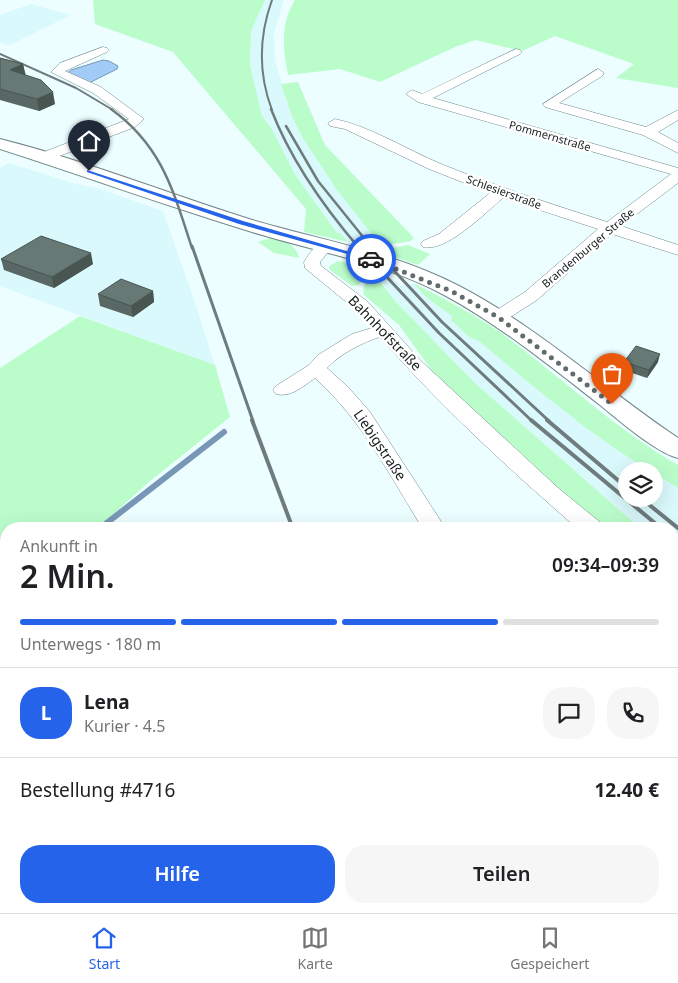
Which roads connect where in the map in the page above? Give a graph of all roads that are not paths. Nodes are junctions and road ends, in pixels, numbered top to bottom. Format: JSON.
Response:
{"nodes":[{"id":1,"x":103,"y":50,"type":"dead end"},
{"id":2,"x":516,"y":52,"type":"dead end"},
{"id":3,"x":598,"y":73,"type":"dead end"},
{"id":4,"x":678,"y":114,"type":"edge"},
{"id":5,"x":335,"y":123,"type":"dead end"},
{"id":6,"x":648,"y":132,"type":"junction"},
{"id":7,"x":0,"y":144,"type":"edge"},
{"id":8,"x":678,"y":149,"type":"edge"},
{"id":9,"x":44,"y":157,"type":"junction"},
{"id":10,"x":678,"y":172,"type":"edge"},
{"id":11,"x":678,"y":176,"type":"edge"},
{"id":12,"x":501,"y":192,"type":"junction"},
{"id":13,"x":609,"y":228,"type":"junction"},
{"id":14,"x":429,"y":244,"type":"dead end"},
{"id":15,"x":325,"y":246,"type":"junction"},
{"id":16,"x":678,"y":250,"type":"edge"},
{"id":17,"x":498,"y":317,"type":"junction"},
{"id":18,"x":384,"y":330,"type":"junction"},
{"id":19,"x":316,"y":369,"type":"junction"},
{"id":20,"x":283,"y":390,"type":"dead end"},
{"id":21,"x":678,"y":450,"type":"edge"},
{"id":22,"x":431,"y":522,"type":"edge"},
{"id":23,"x":585,"y":522,"type":"edge"}],
"edges":[{"from":1,"to":9,"type":"street"},
{"from":2,"to":10,"type":"street","name":"Pommernstraße"},
{"from":3,"to":6,"type":"street"},
{"from":4,"to":6,"type":"street"},
{"from":5,"to":12,"type":"street","name":"Schlesierstraße"},
{"from":6,"to":8,"type":"street"},
{"from":7,"to":9,"type":"street"},
{"from":9,"to":15,"type":"street"},
{"from":11,"to":13,"type":"street","name":"Brandenburger Straße"},
{"from":12,"to":13,"type":"street","name":"Schlesierstraße"},
{"from":12,"to":14,"type":"street"},
{"from":13,"to":16,"type":"street","name":"Schlesierstraße"},
{"from":13,"to":17,"type":"street","name":"Brandenburger Straße"},
{"from":15,"to":17,"type":"street"},
{"from":15,"to":18,"type":"street","name":"Bahnhofstraße"},
{"from":17,"to":21,"type":"street"},
{"from":18,"to":19,"type":"street"},
{"from":18,"to":23,"type":"street","name":"Bahnhofstraße"},
{"from":19,"to":20,"type":"street"},
{"from":19,"to":22,"type":"street","name":"Liebigstraße"}]}
